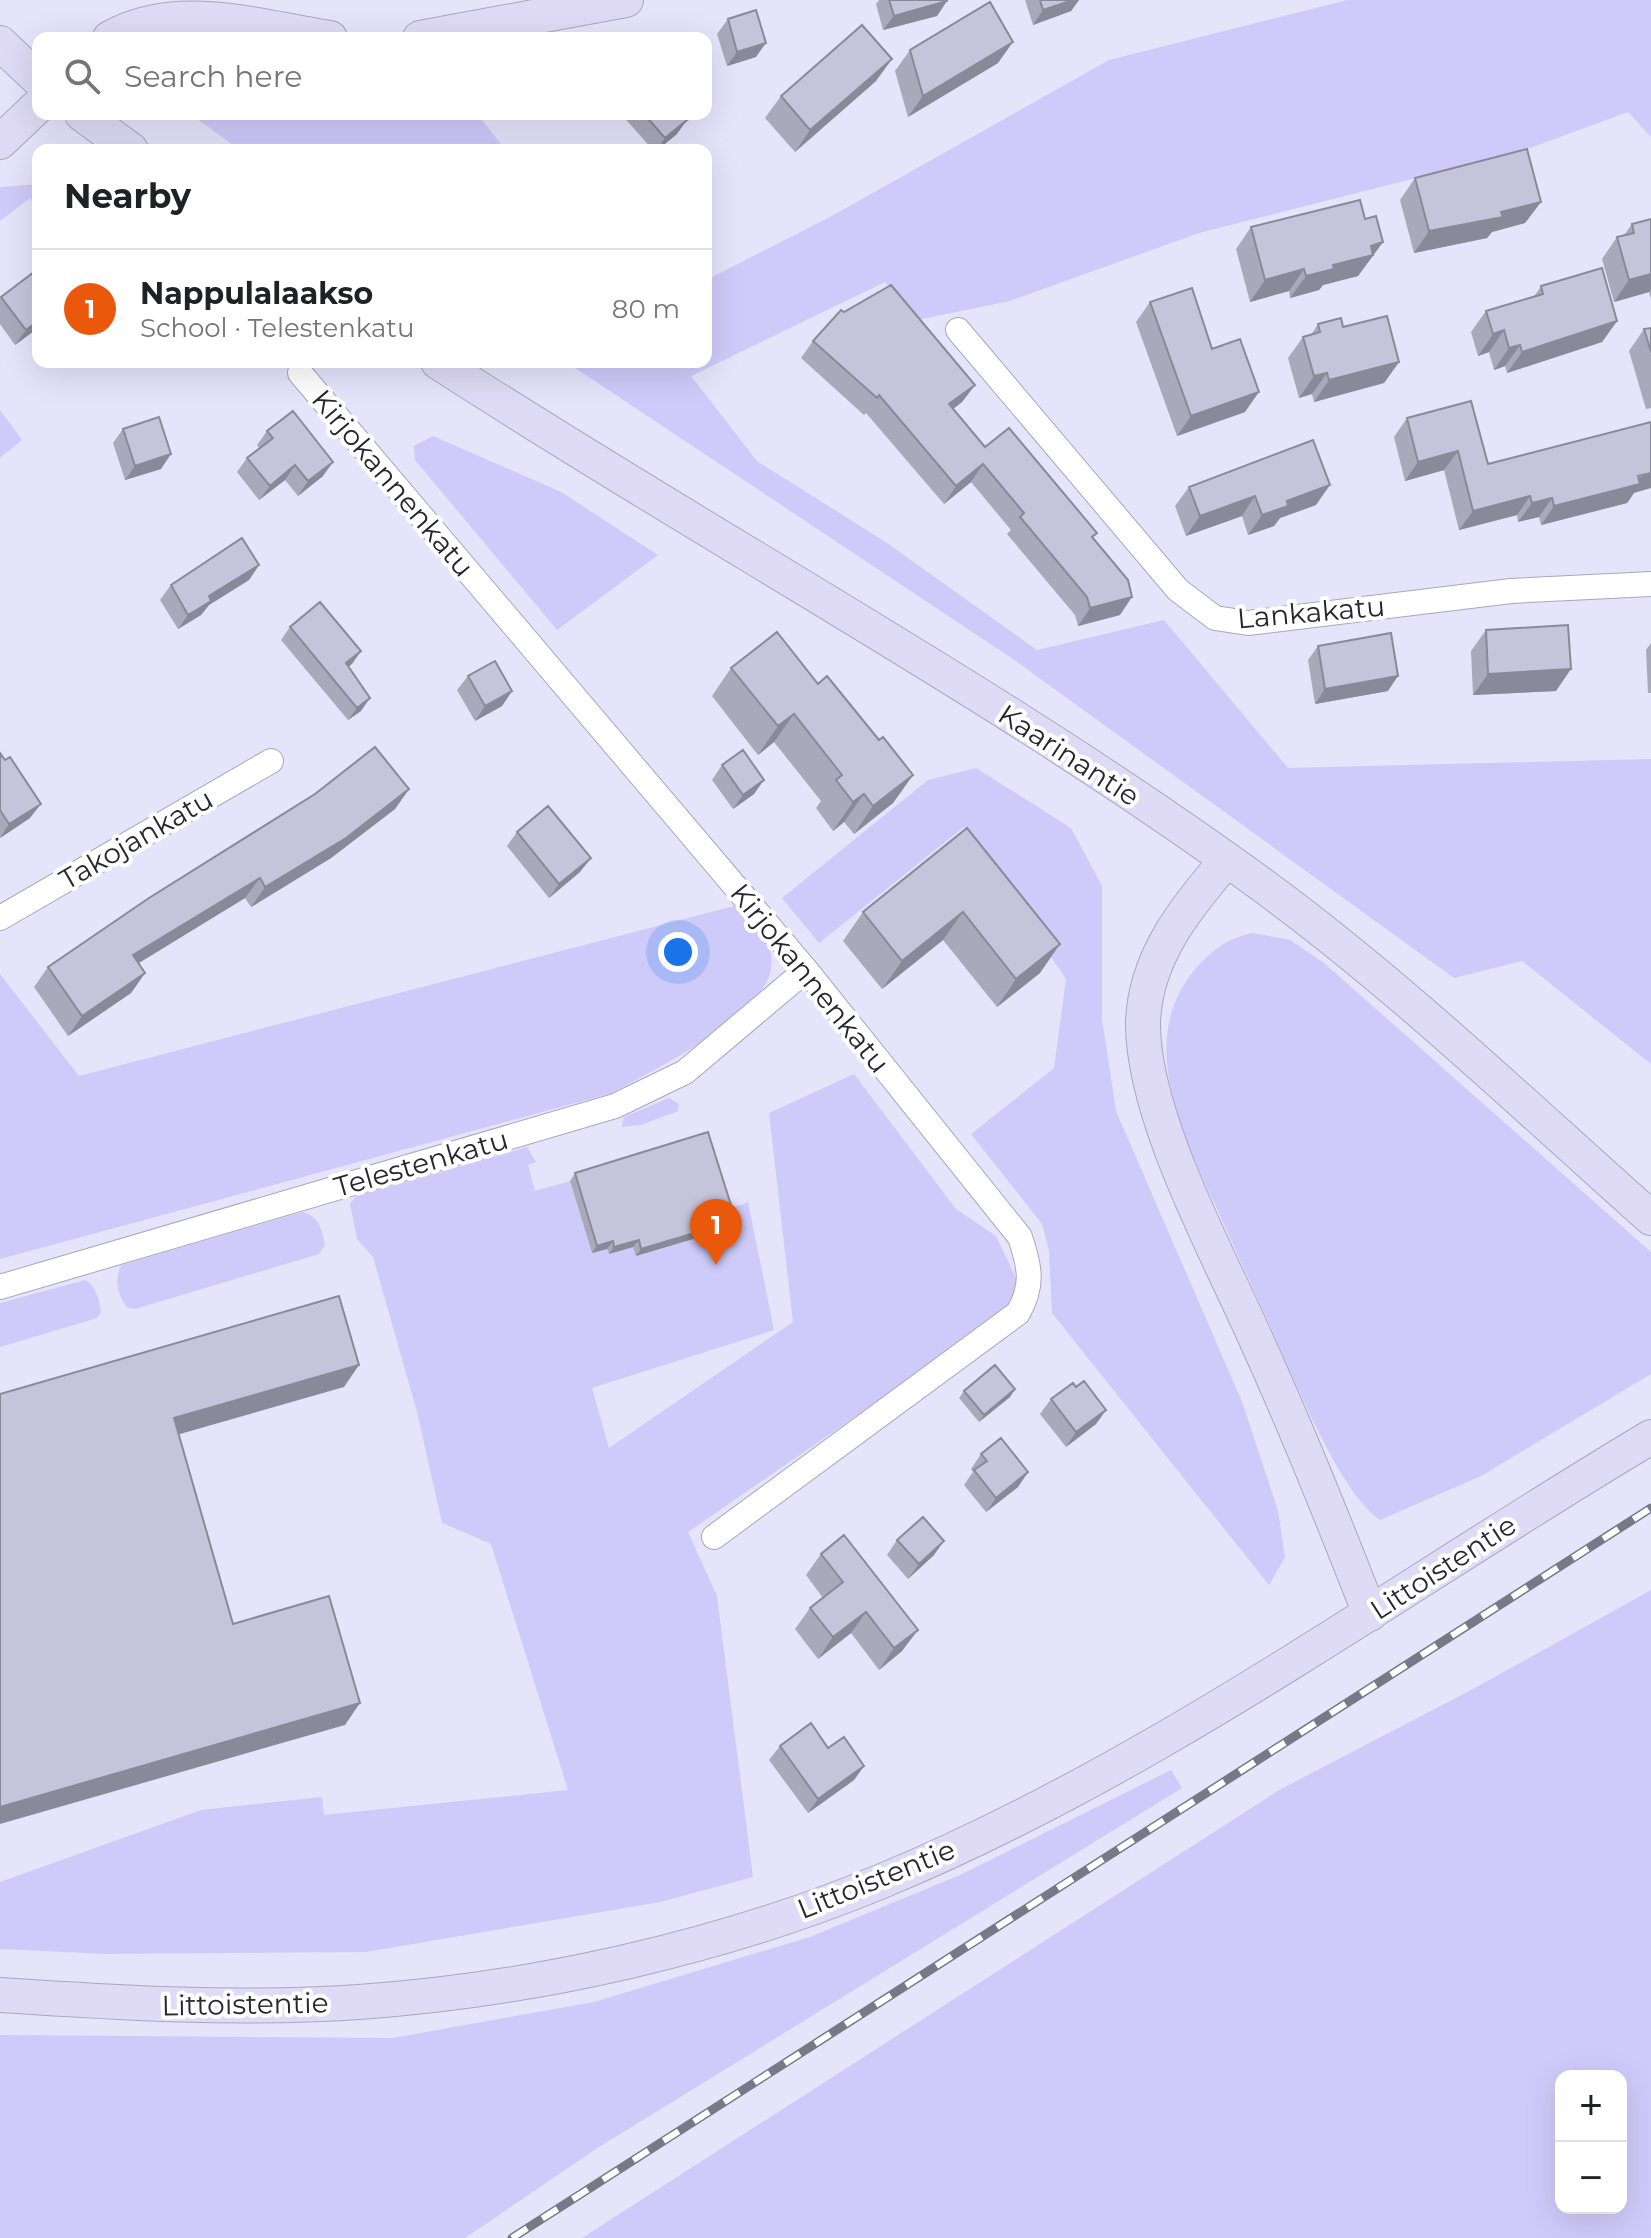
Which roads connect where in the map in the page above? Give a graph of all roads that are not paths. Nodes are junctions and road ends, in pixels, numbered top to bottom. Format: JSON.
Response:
{"nodes":[{"id":1,"x":626,"y":0,"type":"edge"},
{"id":2,"x":122,"y":32,"type":"edge"},
{"id":3,"x":297,"y":32,"type":"edge"},
{"id":4,"x":453,"y":32,"type":"edge"},
{"id":5,"x":0,"y":43,"type":"edge"},
{"id":6,"x":32,"y":73,"type":"edge"},
{"id":7,"x":32,"y":112,"type":"edge"},
{"id":8,"x":90,"y":120,"type":"edge"},
{"id":9,"x":0,"y":142,"type":"edge"},
{"id":10,"x":123,"y":144,"type":"edge"},
{"id":11,"x":958,"y":330,"type":"dead end"},
{"id":12,"x":448,"y":368,"type":"edge"},
{"id":13,"x":300,"y":373,"type":"dead end"},
{"id":14,"x":1651,"y":584,"type":"edge"},
{"id":15,"x":271,"y":761,"type":"dead end"},
{"id":16,"x":1226,"y":861,"type":"junction"},
{"id":17,"x":0,"y":918,"type":"edge"},
{"id":18,"x":806,"y":970,"type":"junction"},
{"id":19,"x":1651,"y":1218,"type":"edge"},
{"id":20,"x":0,"y":1287,"type":"edge"},
{"id":21,"x":1651,"y":1437,"type":"edge"},
{"id":22,"x":714,"y":1537,"type":"dead end"},
{"id":23,"x":1370,"y":1614,"type":"junction"},
{"id":24,"x":0,"y":1995,"type":"edge"}],
"edges":[{"from":1,"to":4,"type":"street"},
{"from":2,"to":3,"type":"street"},
{"from":5,"to":6,"type":"street"},
{"from":7,"to":9,"type":"street"},
{"from":8,"to":10,"type":"street"},
{"from":11,"to":14,"type":"street","name":"Lankakatu"},
{"from":12,"to":16,"type":"street","name":"Kaarinantie"},
{"from":13,"to":18,"type":"street","name":"Kirjokannenkatu"},
{"from":15,"to":17,"type":"street","name":"Takojankatu"},
{"from":16,"to":19,"type":"street","name":"Kaarinantie"},
{"from":16,"to":23,"type":"street"},
{"from":18,"to":20,"type":"street","name":"Telestenkatu"},
{"from":18,"to":22,"type":"street","name":"Kirjokannenkatu"},
{"from":21,"to":23,"type":"street","name":"Littoistentie"},
{"from":23,"to":24,"type":"street","name":"Littoistentie"}]}
